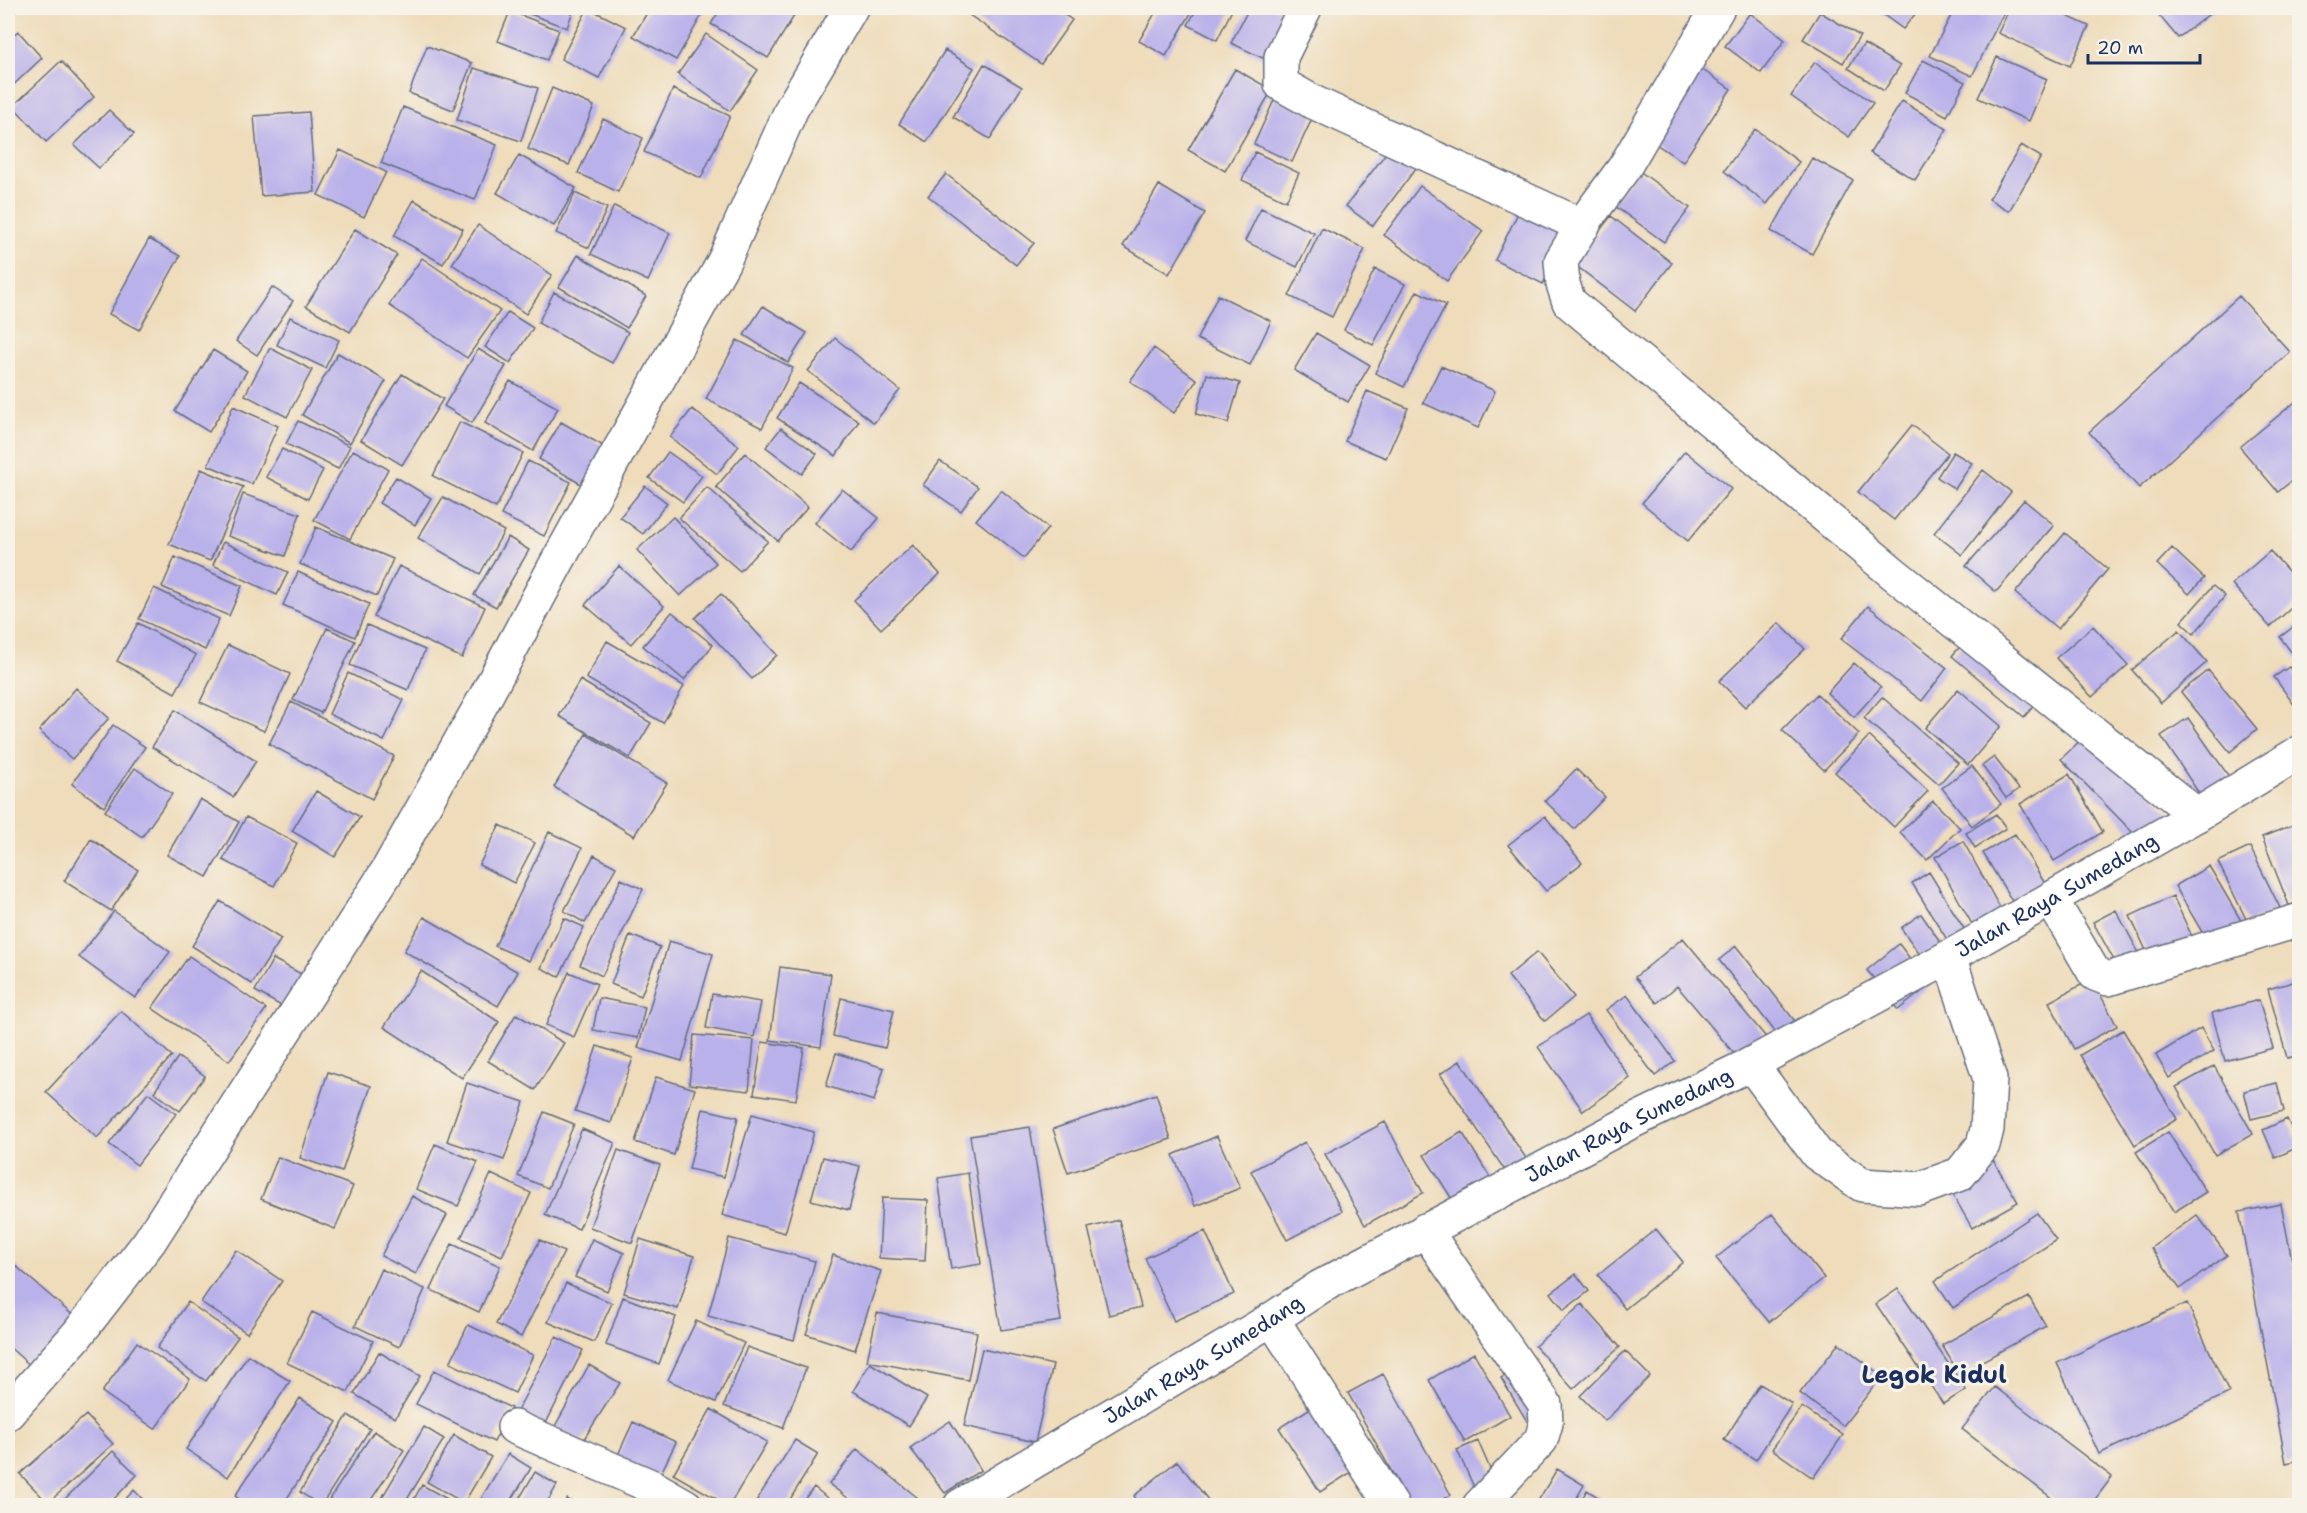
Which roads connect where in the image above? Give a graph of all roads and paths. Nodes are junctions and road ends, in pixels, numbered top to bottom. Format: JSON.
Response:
{"nodes":[{"id":1,"x":851,"y":8,"type":"edge"},
{"id":2,"x":1305,"y":8,"type":"edge"},
{"id":3,"x":1718,"y":8,"type":"edge"},
{"id":4,"x":1582,"y":226,"type":"junction"},
{"id":5,"x":2300,"y":752,"type":"edge"},
{"id":6,"x":2198,"y":815,"type":"junction"},
{"id":7,"x":2051,"y":900,"type":"junction"},
{"id":8,"x":2300,"y":920,"type":"edge"},
{"id":9,"x":1949,"y":957,"type":"junction"},
{"id":10,"x":1750,"y":1065,"type":"junction"},
{"id":11,"x":1425,"y":1230,"type":"junction"},
{"id":12,"x":1272,"y":1318,"type":"junction"},
{"id":13,"x":8,"y":1413,"type":"edge"},
{"id":14,"x":514,"y":1427,"type":"dead end"},
{"id":15,"x":686,"y":1506,"type":"edge"},
{"id":16,"x":960,"y":1506,"type":"edge"},
{"id":17,"x":1392,"y":1506,"type":"edge"},
{"id":18,"x":1479,"y":1506,"type":"edge"}],
"edges":[{"from":1,"to":13,"type":"main road"},
{"from":2,"to":4,"type":"main road"},
{"from":3,"to":4,"type":"main road"},
{"from":4,"to":6,"type":"main road"},
{"from":5,"to":6,"type":"main road","name":"Jalan Raya Sumedang"},
{"from":6,"to":7,"type":"main road","name":"Jalan Raya Sumedang"},
{"from":7,"to":8,"type":"main road"},
{"from":7,"to":9,"type":"main road","name":"Jalan Raya Sumedang"},
{"from":9,"to":10,"type":"main road","name":"Jalan Raya Sumedang"},
{"from":9,"to":10,"type":"main road"},
{"from":10,"to":11,"type":"main road","name":"Jalan Raya Sumedang"},
{"from":11,"to":12,"type":"main road","name":"Jalan Raya Sumedang"},
{"from":11,"to":18,"type":"main road"},
{"from":12,"to":16,"type":"main road","name":"Jalan Raya Sumedang"},
{"from":12,"to":17,"type":"main road"},
{"from":14,"to":15,"type":"main road"}]}
